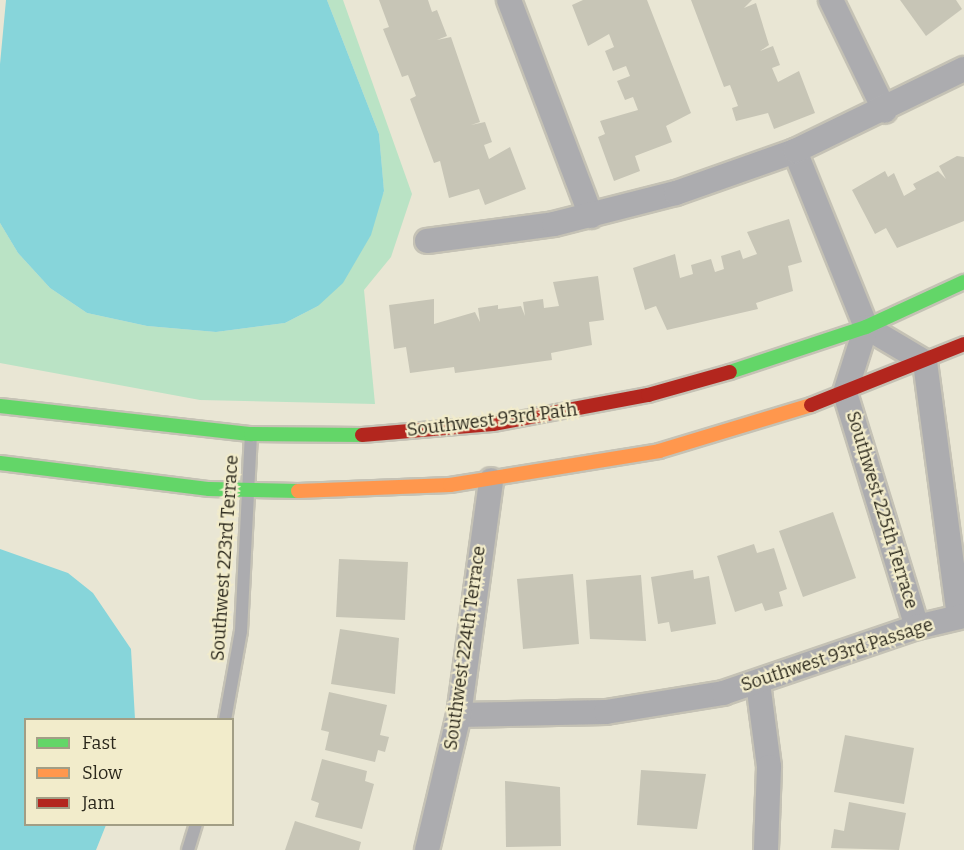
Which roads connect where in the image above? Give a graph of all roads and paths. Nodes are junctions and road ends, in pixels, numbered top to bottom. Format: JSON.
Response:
{"nodes":[{"id":1,"x":509,"y":0,"type":"edge"},
{"id":2,"x":831,"y":0,"type":"edge"},
{"id":3,"x":964,"y":69,"type":"edge"},
{"id":4,"x":885,"y":111,"type":"junction"},
{"id":5,"x":795,"y":151,"type":"junction"},
{"id":6,"x":591,"y":216,"type":"junction"},
{"id":7,"x":427,"y":241,"type":"dead end"},
{"id":8,"x":964,"y":282,"type":"edge"},
{"id":9,"x":866,"y":327,"type":"junction"},
{"id":10,"x":964,"y":344,"type":"edge"},
{"id":11,"x":925,"y":362,"type":"junction"},
{"id":12,"x":845,"y":393,"type":"junction"},
{"id":13,"x":0,"y":406,"type":"edge"},
{"id":14,"x":251,"y":434,"type":"junction"},
{"id":15,"x":0,"y":463,"type":"edge"},
{"id":16,"x":491,"y":480,"type":"junction"},
{"id":17,"x":250,"y":490,"type":"junction"},
{"id":18,"x":961,"y":616,"type":"edge"},
{"id":19,"x":917,"y":627,"type":"junction"},
{"id":20,"x":758,"y":683,"type":"junction"},
{"id":21,"x":459,"y":715,"type":"junction"},
{"id":22,"x":225,"y":718,"type":"edge"},
{"id":23,"x":196,"y":826,"type":"edge"},
{"id":24,"x":188,"y":850,"type":"edge"},
{"id":25,"x":427,"y":850,"type":"edge"},
{"id":26,"x":766,"y":850,"type":"edge"}],
"edges":[{"from":1,"to":6,"type":"street"},
{"from":2,"to":4,"type":"street"},
{"from":3,"to":4,"type":"street"},
{"from":4,"to":5,"type":"street"},
{"from":5,"to":6,"type":"street"},
{"from":5,"to":9,"type":"street"},
{"from":6,"to":7,"type":"street"},
{"from":8,"to":9,"type":"street","name":"Southwest 93rd Path"},
{"from":9,"to":11,"type":"street"},
{"from":9,"to":12,"type":"street","name":"Southwest 225th Terrace"},
{"from":9,"to":14,"type":"street","name":"Southwest 93rd Path"},
{"from":10,"to":11,"type":"street"},
{"from":11,"to":12,"type":"street"},
{"from":11,"to":18,"type":"street"},
{"from":12,"to":16,"type":"street"},
{"from":12,"to":19,"type":"street","name":"Southwest 225th Terrace"},
{"from":13,"to":14,"type":"street","name":"Southwest 93rd Path"},
{"from":14,"to":17,"type":"lane","name":"Southwest 223rd Terrace"},
{"from":15,"to":17,"type":"street"},
{"from":16,"to":17,"type":"street"},
{"from":16,"to":21,"type":"street","name":"Southwest 224th Terrace"},
{"from":17,"to":22,"type":"lane","name":"Southwest 223rd Terrace"},
{"from":18,"to":19,"type":"street","name":"Southwest 93rd Passage"},
{"from":19,"to":20,"type":"street","name":"Southwest 93rd Passage"},
{"from":20,"to":21,"type":"street","name":"Southwest 93rd Passage"},
{"from":20,"to":26,"type":"street"},
{"from":21,"to":25,"type":"street","name":"Southwest 224th Terrace"},
{"from":23,"to":24,"type":"lane"}]}
